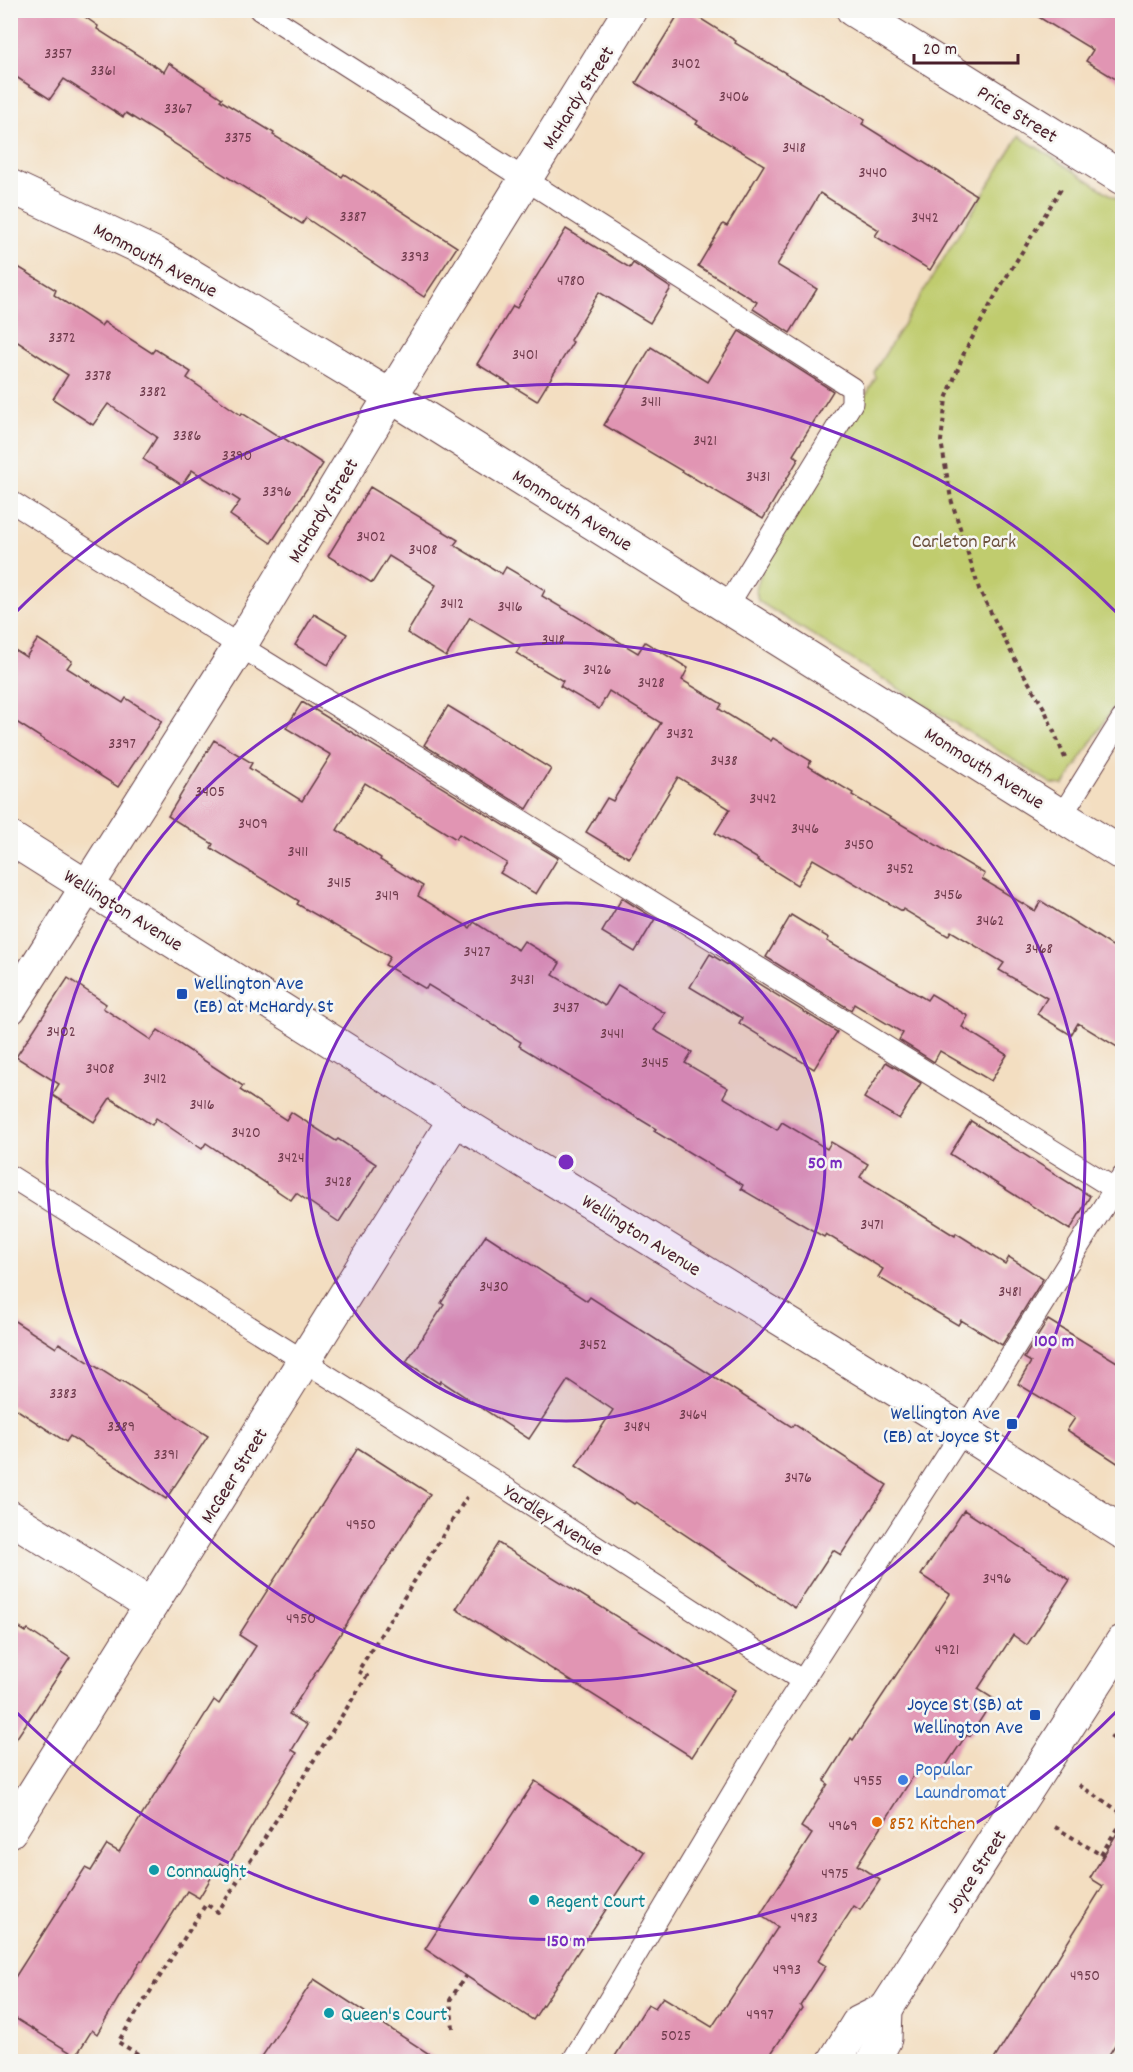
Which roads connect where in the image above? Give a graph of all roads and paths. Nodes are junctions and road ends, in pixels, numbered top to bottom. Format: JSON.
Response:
{"nodes":[{"id":1,"x":260,"y":10,"type":"edge"},
{"id":2,"x":630,"y":10,"type":"edge"},
{"id":3,"x":853,"y":10,"type":"edge"},
{"id":4,"x":886,"y":19,"type":"edge"},
{"id":5,"x":1122,"y":178,"type":"edge"},
{"id":6,"x":526,"y":179,"type":"junction"},
{"id":7,"x":10,"y":186,"type":"edge"},
{"id":8,"x":1061,"y":189,"type":"dead end"},
{"id":9,"x":392,"y":397,"type":"junction"},
{"id":10,"x":10,"y":501,"type":"edge"},
{"id":11,"x":728,"y":605,"type":"junction"},
{"id":12,"x":240,"y":646,"type":"junction"},
{"id":13,"x":1122,"y":719,"type":"edge"},
{"id":14,"x":1083,"y":782,"type":"junction"},
{"id":15,"x":1062,"y":815,"type":"junction"},
{"id":16,"x":10,"y":838,"type":"edge"},
{"id":17,"x":1122,"y":854,"type":"edge"},
{"id":18,"x":87,"y":885,"type":"junction"},
{"id":19,"x":10,"y":1008,"type":"edge"},
{"id":20,"x":455,"y":1119,"type":"junction"},
{"id":21,"x":10,"y":1176,"type":"edge"},
{"id":22,"x":1119,"y":1183,"type":"edge"},
{"id":23,"x":305,"y":1360,"type":"junction"},
{"id":24,"x":963,"y":1431,"type":"junction"},
{"id":25,"x":482,"y":1473,"type":"junction"},
{"id":26,"x":10,"y":1517,"type":"edge"},
{"id":27,"x":1122,"y":1533,"type":"edge"},
{"id":28,"x":151,"y":1605,"type":"junction"},
{"id":29,"x":1122,"y":1642,"type":"edge"},
{"id":30,"x":801,"y":1680,"type":"junction"},
{"id":31,"x":1110,"y":1736,"type":"dead end"},
{"id":32,"x":1122,"y":1744,"type":"edge"},
{"id":33,"x":1079,"y":1785,"type":"dead end"},
{"id":34,"x":1122,"y":1814,"type":"edge"},
{"id":35,"x":1122,"y":1821,"type":"edge"},
{"id":36,"x":1054,"y":1827,"type":"dead end"},
{"id":37,"x":10,"y":1831,"type":"edge"},
{"id":38,"x":466,"y":1975,"type":"dead end"},
{"id":39,"x":886,"y":2009,"type":"junction"},
{"id":40,"x":453,"y":2028,"type":"dead end"},
{"id":41,"x":134,"y":2061,"type":"edge"},
{"id":42,"x":572,"y":2061,"type":"edge"},
{"id":43,"x":834,"y":2061,"type":"edge"},
{"id":44,"x":873,"y":2061,"type":"edge"}],
"edges":[{"from":1,"to":6,"type":"lane"},
{"from":2,"to":6,"type":"street","name":"McHardy Street"},
{"from":3,"to":4,"type":"street","name":"Price Street"},
{"from":4,"to":5,"type":"street","name":"Price Street"},
{"from":6,"to":9,"type":"street","name":"McHardy Street"},
{"from":6,"to":11,"type":"lane"},
{"from":7,"to":9,"type":"street","name":"Monmouth Avenue"},
{"from":8,"to":14,"type":"path"},
{"from":9,"to":11,"type":"street","name":"Monmouth Avenue"},
{"from":9,"to":12,"type":"street","name":"McHardy Street"},
{"from":10,"to":12,"type":"lane"},
{"from":11,"to":15,"type":"street","name":"Monmouth Avenue"},
{"from":12,"to":18,"type":"street","name":"McHardy Street"},
{"from":12,"to":22,"type":"lane"},
{"from":13,"to":14,"type":"lane"},
{"from":14,"to":15,"type":"lane"},
{"from":15,"to":17,"type":"street","name":"Monmouth Avenue"},
{"from":16,"to":18,"type":"street","name":"Wellington Avenue"},
{"from":18,"to":19,"type":"street","name":"McHardy Street"},
{"from":18,"to":20,"type":"street","name":"Wellington Avenue"},
{"from":20,"to":23,"type":"street","name":"McGeer Street"},
{"from":20,"to":24,"type":"street","name":"Wellington Avenue"},
{"from":21,"to":23,"type":"lane","name":"Yardley Avenue"},
{"from":22,"to":24,"type":"lane"},
{"from":23,"to":25,"type":"lane","name":"Yardley Avenue"},
{"from":23,"to":28,"type":"street","name":"McGeer Street"},
{"from":24,"to":27,"type":"street","name":"Wellington Avenue"},
{"from":24,"to":30,"type":"lane"},
{"from":25,"to":30,"type":"lane","name":"Yardley Avenue"},
{"from":25,"to":41,"type":"path"},
{"from":26,"to":28,"type":"street"},
{"from":28,"to":37,"type":"street","name":"McGeer Street"},
{"from":29,"to":39,"type":"street","name":"Joyce Street"},
{"from":30,"to":42,"type":"lane"},
{"from":31,"to":32,"type":"path"},
{"from":33,"to":34,"type":"path"},
{"from":35,"to":36,"type":"path"},
{"from":38,"to":40,"type":"path"},
{"from":39,"to":43,"type":"street"},
{"from":39,"to":44,"type":"street"}]}
